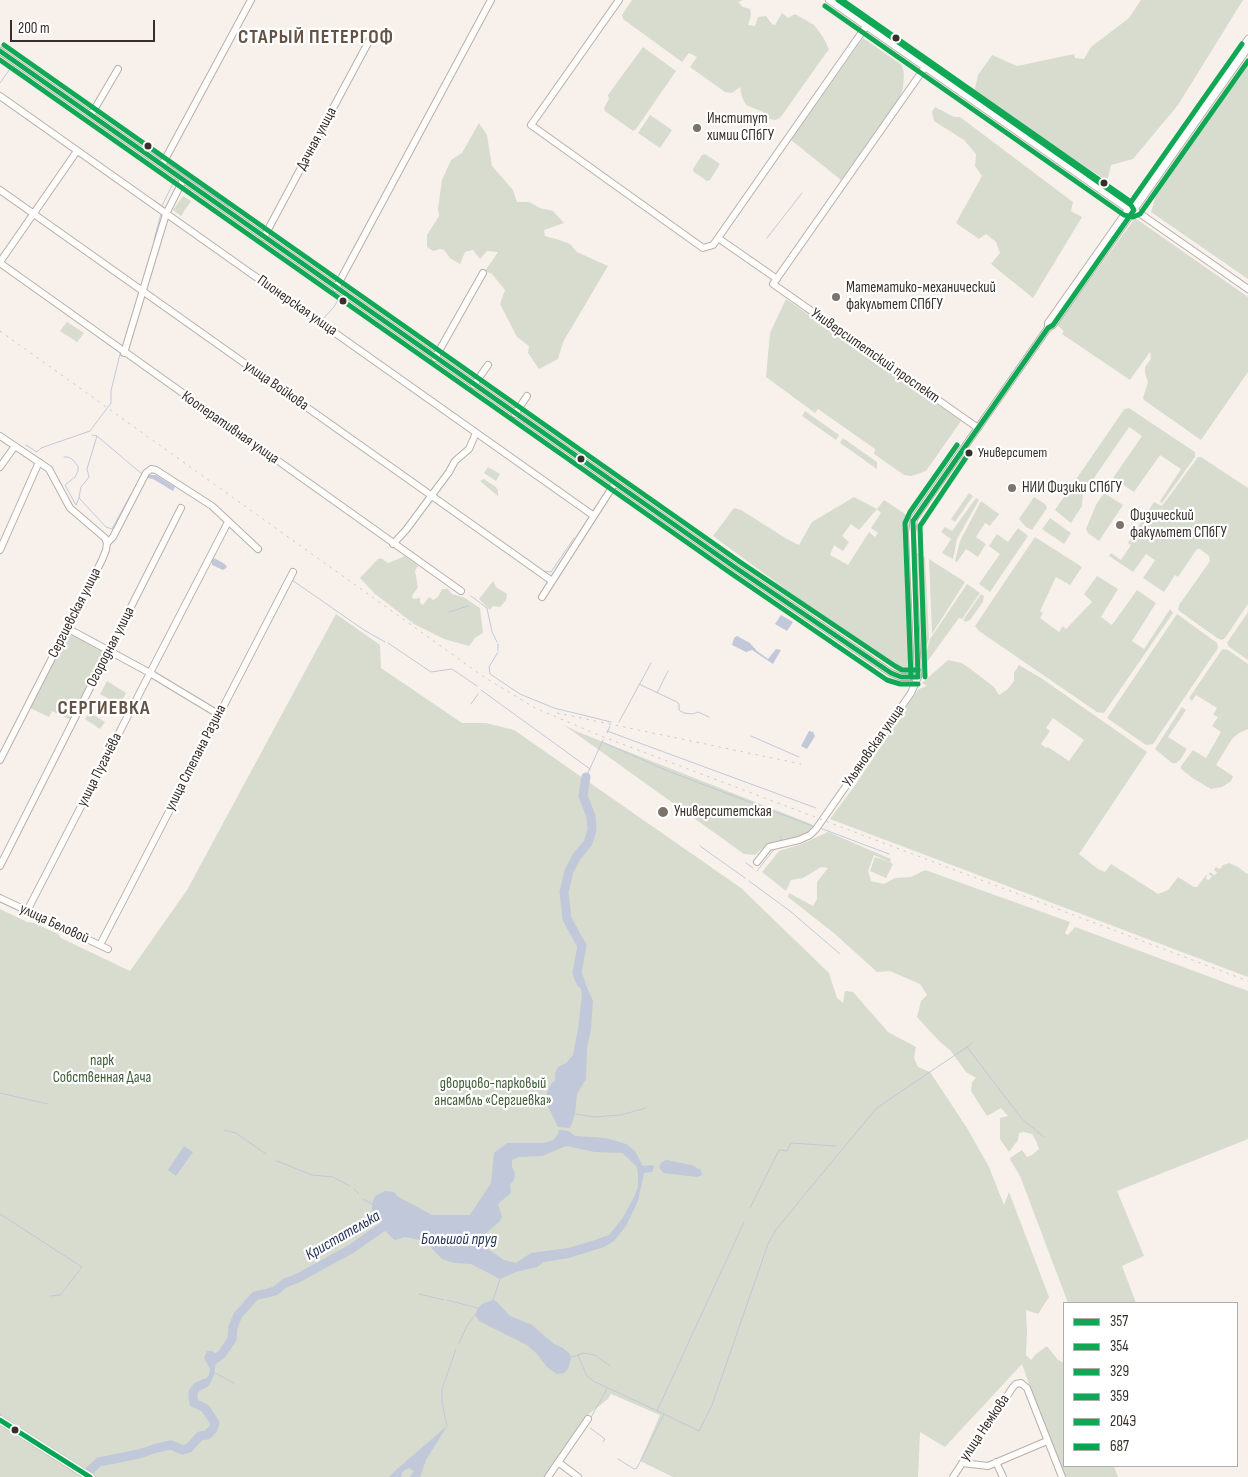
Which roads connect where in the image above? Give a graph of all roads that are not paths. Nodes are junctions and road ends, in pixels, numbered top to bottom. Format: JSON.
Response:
{"nodes":[{"id":1,"x":251,"y":0,"type":"edge"},
{"id":2,"x":491,"y":0,"type":"edge"},
{"id":3,"x":619,"y":0,"type":"edge"},
{"id":4,"x":829,"y":0,"type":"edge"},
{"id":5,"x":838,"y":0,"type":"edge"},
{"id":6,"x":868,"y":24,"type":"junction"},
{"id":7,"x":1248,"y":39,"type":"edge"},
{"id":8,"x":369,"y":41,"type":"dead end"},
{"id":9,"x":1248,"y":48,"type":"edge"},
{"id":10,"x":0,"y":51,"type":"edge"},
{"id":11,"x":927,"y":65,"type":"junction"},
{"id":12,"x":118,"y":69,"type":"dead end"},
{"id":13,"x":0,"y":96,"type":"edge"},
{"id":14,"x":92,"y":115,"type":"junction"},
{"id":15,"x":77,"y":151,"type":"junction"},
{"id":16,"x":162,"y":165,"type":"junction"},
{"id":17,"x":183,"y":180,"type":"junction"},
{"id":18,"x":0,"y":190,"type":"edge"},
{"id":19,"x":1131,"y":208,"type":"junction"},
{"id":20,"x":34,"y":214,"type":"junction"},
{"id":21,"x":166,"y":214,"type":"junction"},
{"id":22,"x":264,"y":237,"type":"junction"},
{"id":23,"x":718,"y":238,"type":"junction"},
{"id":24,"x":0,"y":262,"type":"edge"},
{"id":25,"x":482,"y":273,"type":"dead end"},
{"id":26,"x":775,"y":281,"type":"junction"},
{"id":27,"x":336,"y":288,"type":"junction"},
{"id":28,"x":1248,"y":290,"type":"edge"},
{"id":29,"x":142,"y":291,"type":"junction"},
{"id":30,"x":124,"y":353,"type":"junction"},
{"id":31,"x":435,"y":358,"type":"junction"},
{"id":32,"x":488,"y":365,"type":"dead end"},
{"id":33,"x":474,"y":385,"type":"junction"},
{"id":34,"x":527,"y":396,"type":"dead end"},
{"id":35,"x":515,"y":414,"type":"junction"},
{"id":36,"x":978,"y":428,"type":"junction"},
{"id":37,"x":476,"y":433,"type":"junction"},
{"id":38,"x":0,"y":436,"type":"edge"},
{"id":39,"x":15,"y":446,"type":"junction"},
{"id":40,"x":39,"y":462,"type":"junction"},
{"id":41,"x":0,"y":467,"type":"edge"},
{"id":42,"x":616,"y":483,"type":"junction"},
{"id":43,"x":431,"y":495,"type":"junction"},
{"id":44,"x":181,"y":508,"type":"dead end"},
{"id":45,"x":594,"y":516,"type":"junction"},
{"id":46,"x":228,"y":522,"type":"junction"},
{"id":47,"x":107,"y":543,"type":"junction"},
{"id":48,"x":393,"y":544,"type":"junction"},
{"id":49,"x":258,"y":549,"type":"dead end"},
{"id":50,"x":0,"y":550,"type":"edge"},
{"id":51,"x":293,"y":572,"type":"dead end"},
{"id":52,"x":552,"y":582,"type":"junction"},
{"id":53,"x":462,"y":592,"type":"dead end"},
{"id":54,"x":542,"y":597,"type":"dead end"},
{"id":55,"x":66,"y":628,"type":"junction"},
{"id":56,"x":108,"y":651,"type":"junction"},
{"id":57,"x":150,"y":673,"type":"junction"},
{"id":58,"x":918,"y":677,"type":"junction"},
{"id":59,"x":218,"y":714,"type":"junction"},
{"id":60,"x":0,"y":760,"type":"edge"},
{"id":61,"x":756,"y":862,"type":"dead end"},
{"id":62,"x":0,"y":866,"type":"edge"},
{"id":63,"x":0,"y":898,"type":"edge"},
{"id":64,"x":27,"y":911,"type":"junction"},
{"id":65,"x":100,"y":945,"type":"junction"},
{"id":66,"x":108,"y":949,"type":"dead end"},
{"id":67,"x":588,"y":1419,"type":"dead end"},
{"id":68,"x":0,"y":1420,"type":"edge"},
{"id":69,"x":1047,"y":1441,"type":"junction"},
{"id":70,"x":558,"y":1462,"type":"junction"},
{"id":71,"x":962,"y":1462,"type":"junction"},
{"id":72,"x":996,"y":1462,"type":"junction"},
{"id":73,"x":90,"y":1477,"type":"edge"},
{"id":74,"x":548,"y":1477,"type":"edge"},
{"id":75,"x":578,"y":1477,"type":"edge"},
{"id":76,"x":952,"y":1477,"type":"edge"},
{"id":77,"x":1003,"y":1477,"type":"edge"},
{"id":78,"x":1062,"y":1477,"type":"edge"}],
"edges":[{"from":1,"to":16,"type":"street"},
{"from":2,"to":27,"type":"street"},
{"from":3,"to":23,"type":"street"},
{"from":4,"to":6,"type":"street"},
{"from":5,"to":6,"type":"street"},
{"from":6,"to":11,"type":"street"},
{"from":6,"to":23,"type":"street"},
{"from":7,"to":19,"type":"street","name":"Ульяновская улица"},
{"from":8,"to":22,"type":"street","name":"Дачная улица"},
{"from":9,"to":19,"type":"street","name":"Ульяновская улица"},
{"from":10,"to":14,"type":"street"},
{"from":11,"to":19,"type":"street"},
{"from":11,"to":26,"type":"street"},
{"from":12,"to":14,"type":"street"},
{"from":13,"to":15,"type":"street","name":"Пионерская улица"},
{"from":14,"to":16,"type":"street"},
{"from":15,"to":20,"type":"street"},
{"from":15,"to":21,"type":"street","name":"Пионерская улица"},
{"from":16,"to":17,"type":"street"},
{"from":17,"to":21,"type":"street"},
{"from":17,"to":22,"type":"street"},
{"from":18,"to":20,"type":"street","name":"улица Войкова"},
{"from":19,"to":28,"type":"street"},
{"from":19,"to":36,"type":"street","name":"Ульяновская улица"},
{"from":20,"to":24,"type":"street"},
{"from":20,"to":29,"type":"street","name":"улица Войкова"},
{"from":21,"to":29,"type":"street"},
{"from":21,"to":37,"type":"street","name":"Пионерская улица"},
{"from":22,"to":27,"type":"street"},
{"from":23,"to":26,"type":"street","name":"Университетский проспект"},
{"from":24,"to":30,"type":"street","name":"Кооперативная улица"},
{"from":25,"to":31,"type":"street"},
{"from":26,"to":36,"type":"street","name":"Университетский проспект"},
{"from":27,"to":31,"type":"street"},
{"from":29,"to":30,"type":"street"},
{"from":29,"to":43,"type":"street","name":"улица Войкова"},
{"from":30,"to":48,"type":"street","name":"Кооперативная улица"},
{"from":31,"to":33,"type":"street"},
{"from":32,"to":33,"type":"street"},
{"from":33,"to":35,"type":"street"},
{"from":34,"to":35,"type":"street"},
{"from":35,"to":42,"type":"street"},
{"from":36,"to":58,"type":"street","name":"Ульяновская улица"},
{"from":37,"to":43,"type":"street"},
{"from":37,"to":45,"type":"street","name":"Пионерская улица"},
{"from":38,"to":39,"type":"street"},
{"from":39,"to":40,"type":"street"},
{"from":39,"to":41,"type":"street"},
{"from":40,"to":47,"type":"street"},
{"from":40,"to":50,"type":"street"},
{"from":42,"to":45,"type":"street"},
{"from":42,"to":58,"type":"street"},
{"from":43,"to":48,"type":"street"},
{"from":43,"to":52,"type":"street","name":"улица Войкова"},
{"from":44,"to":56,"type":"street","name":"Огородная улица"},
{"from":45,"to":52,"type":"street"},
{"from":46,"to":47,"type":"street","name":"Сергиевская улица"},
{"from":46,"to":49,"type":"street"},
{"from":46,"to":57,"type":"street","name":"улица Пугачёва"},
{"from":47,"to":55,"type":"street","name":"Сергиевская улица"},
{"from":48,"to":53,"type":"street","name":"Кооперативная улица"},
{"from":51,"to":59,"type":"street","name":"улица Степана Разина"},
{"from":52,"to":54,"type":"street"},
{"from":55,"to":56,"type":"street"},
{"from":55,"to":60,"type":"street","name":"Сергиевская улица"},
{"from":56,"to":57,"type":"street"},
{"from":56,"to":62,"type":"street","name":"Огородная улица"},
{"from":57,"to":59,"type":"street"},
{"from":57,"to":64,"type":"street","name":"улица Пугачёва"},
{"from":58,"to":61,"type":"street","name":"Ульяновская улица"},
{"from":59,"to":65,"type":"street","name":"улица Степана Разина"},
{"from":63,"to":64,"type":"street","name":"улица Беловой"},
{"from":64,"to":65,"type":"street","name":"улица Беловой"},
{"from":65,"to":66,"type":"street","name":"улица Беловой"},
{"from":67,"to":70,"type":"street"},
{"from":68,"to":73,"type":"main road"},
{"from":69,"to":71,"type":"street","name":"улица Немкова"},
{"from":69,"to":72,"type":"street"},
{"from":69,"to":78,"type":"street"},
{"from":70,"to":74,"type":"street"},
{"from":70,"to":75,"type":"street"},
{"from":71,"to":72,"type":"street"},
{"from":71,"to":76,"type":"street","name":"улица Немкова"},
{"from":72,"to":77,"type":"street"}]}
